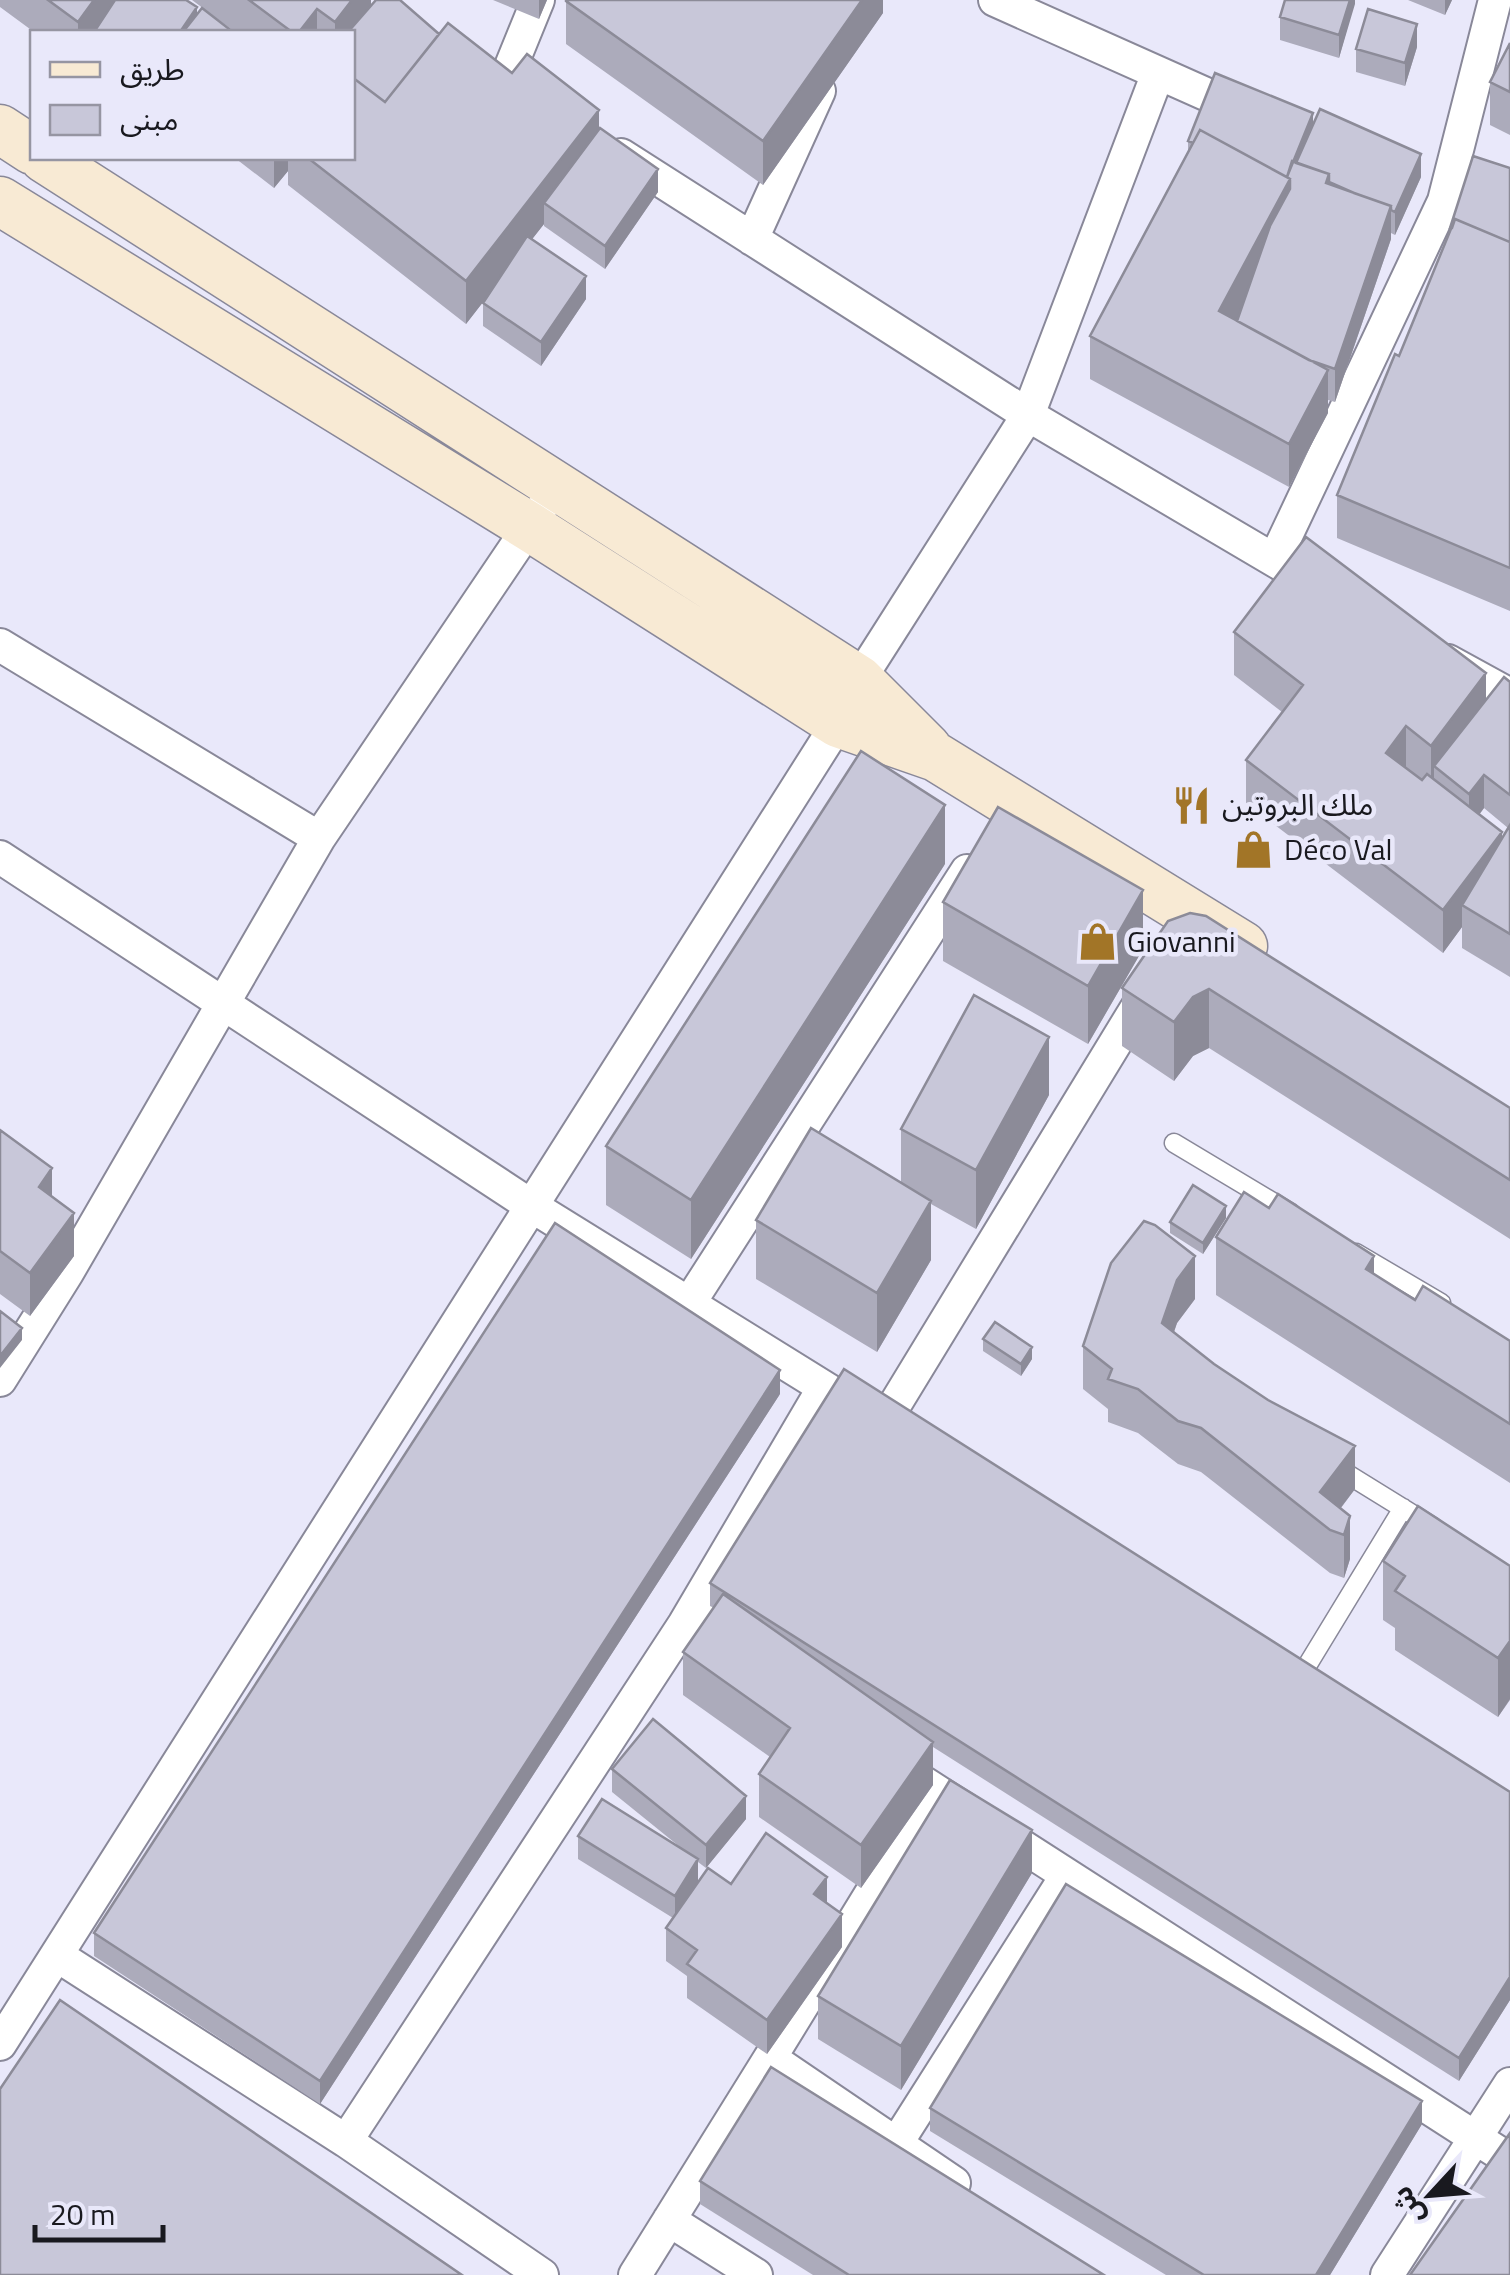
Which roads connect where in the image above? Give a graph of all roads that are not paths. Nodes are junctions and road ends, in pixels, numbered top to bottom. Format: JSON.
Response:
{"nodes":[{"id":1,"x":538,"y":0,"type":"edge"},
{"id":2,"x":995,"y":0,"type":"edge"},
{"id":3,"x":1495,"y":0,"type":"edge"},
{"id":4,"x":474,"y":61,"type":"edge"},
{"id":5,"x":829,"y":68,"type":"edge"},
{"id":6,"x":1158,"y":73,"type":"junction"},
{"id":7,"x":504,"y":81,"type":"junction"},
{"id":8,"x":538,"y":102,"type":"edge"},
{"id":9,"x":1265,"y":121,"type":"edge"},
{"id":10,"x":0,"y":129,"type":"edge"},
{"id":11,"x":587,"y":134,"type":"edge"},
{"id":12,"x":30,"y":149,"type":"edge"},
{"id":13,"x":47,"y":160,"type":"edge"},
{"id":14,"x":1408,"y":185,"type":"edge"},
{"id":15,"x":0,"y":201,"type":"edge"},
{"id":16,"x":1444,"y":201,"type":"junction"},
{"id":17,"x":1477,"y":214,"type":"edge"},
{"id":18,"x":752,"y":239,"type":"junction"},
{"id":19,"x":1028,"y":415,"type":"junction"},
{"id":20,"x":556,"y":486,"type":"junction"},
{"id":21,"x":530,"y":526,"type":"junction"},
{"id":22,"x":1275,"y":559,"type":"junction"},
{"id":23,"x":1357,"y":610,"type":"edge"},
{"id":24,"x":0,"y":645,"type":"edge"},
{"id":25,"x":1424,"y":648,"type":"edge"},
{"id":26,"x":859,"y":680,"type":"junction"},
{"id":27,"x":1510,"y":695,"type":"edge"},
{"id":28,"x":838,"y":723,"type":"junction"},
{"id":29,"x":936,"y":757,"type":"junction"},
{"id":30,"x":993,"y":831,"type":"junction"},
{"id":31,"x":318,"y":838,"type":"junction"},
{"id":32,"x":0,"y":856,"type":"edge"},
{"id":33,"x":1176,"y":944,"type":"junction"},
{"id":34,"x":1276,"y":967,"type":"edge"},
{"id":35,"x":224,"y":1002,"type":"junction"},
{"id":36,"x":1174,"y":1143,"type":"dead end"},
{"id":37,"x":530,"y":1206,"type":"junction"},
{"id":38,"x":1308,"y":1224,"type":"edge"},
{"id":39,"x":1342,"y":1244,"type":"edge"},
{"id":40,"x":34,"y":1254,"type":"edge"},
{"id":41,"x":68,"y":1273,"type":"junction"},
{"id":42,"x":688,"y":1305,"type":"junction"},
{"id":43,"x":1460,"y":1314,"type":"edge"},
{"id":44,"x":0,"y":1380,"type":"edge"},
{"id":45,"x":823,"y":1389,"type":"junction"},
{"id":46,"x":884,"y":1424,"type":"junction"},
{"id":47,"x":917,"y":1443,"type":"edge"},
{"id":48,"x":1319,"y":1456,"type":"edge"},
{"id":49,"x":1403,"y":1508,"type":"junction"},
{"id":50,"x":1449,"y":1537,"type":"edge"},
{"id":51,"x":685,"y":1623,"type":"junction"},
{"id":52,"x":1268,"y":1653,"type":"edge"},
{"id":53,"x":1302,"y":1674,"type":"junction"},
{"id":54,"x":768,"y":1679,"type":"edge"},
{"id":55,"x":1334,"y":1693,"type":"edge"},
{"id":56,"x":868,"y":1746,"type":"edge"},
{"id":57,"x":934,"y":1791,"type":"junction"},
{"id":58,"x":1067,"y":1875,"type":"junction"},
{"id":59,"x":58,"y":1956,"type":"junction"},
{"id":60,"x":0,"y":2044,"type":"edge"},
{"id":61,"x":770,"y":2058,"type":"junction"},
{"id":62,"x":1510,"y":2084,"type":"edge"},
{"id":63,"x":1475,"y":2138,"type":"junction"},
{"id":64,"x":346,"y":2141,"type":"junction"},
{"id":65,"x":896,"y":2144,"type":"junction"},
{"id":66,"x":1510,"y":2160,"type":"edge"},
{"id":67,"x":977,"y":2198,"type":"edge"},
{"id":68,"x":669,"y":2220,"type":"junction"},
{"id":69,"x":542,"y":2275,"type":"edge"},
{"id":70,"x":635,"y":2275,"type":"edge"},
{"id":71,"x":756,"y":2275,"type":"edge"},
{"id":72,"x":1387,"y":2275,"type":"edge"}],
"edges":[{"from":1,"to":7,"type":"street"},
{"from":2,"to":6,"type":"street"},
{"from":3,"to":16,"type":"street"},
{"from":4,"to":7,"type":"street"},
{"from":5,"to":18,"type":"street"},
{"from":6,"to":9,"type":"street"},
{"from":6,"to":19,"type":"street"},
{"from":7,"to":8,"type":"street"},
{"from":10,"to":12,"type":"main road"},
{"from":11,"to":18,"type":"street"},
{"from":13,"to":20,"type":"main road"},
{"from":14,"to":16,"type":"street"},
{"from":15,"to":21,"type":"main road"},
{"from":16,"to":17,"type":"street"},
{"from":16,"to":22,"type":"street"},
{"from":18,"to":19,"type":"street"},
{"from":19,"to":22,"type":"street"},
{"from":19,"to":26,"type":"street"},
{"from":20,"to":21,"type":"street"},
{"from":20,"to":26,"type":"main road"},
{"from":21,"to":28,"type":"main road"},
{"from":21,"to":31,"type":"street"},
{"from":22,"to":23,"type":"street"},
{"from":24,"to":31,"type":"street"},
{"from":25,"to":27,"type":"street"},
{"from":26,"to":28,"type":"street"},
{"from":26,"to":29,"type":"main road"},
{"from":28,"to":29,"type":"main road"},
{"from":28,"to":37,"type":"street"},
{"from":29,"to":30,"type":"main road"},
{"from":30,"to":33,"type":"main road"},
{"from":30,"to":42,"type":"street"},
{"from":31,"to":35,"type":"street"},
{"from":32,"to":35,"type":"street"},
{"from":33,"to":34,"type":"main road"},
{"from":33,"to":46,"type":"street"},
{"from":35,"to":37,"type":"street"},
{"from":35,"to":41,"type":"street"},
{"from":36,"to":38,"type":"lane"},
{"from":37,"to":42,"type":"street"},
{"from":37,"to":59,"type":"street"},
{"from":39,"to":43,"type":"lane"},
{"from":40,"to":41,"type":"street"},
{"from":41,"to":44,"type":"street"},
{"from":42,"to":45,"type":"street"},
{"from":45,"to":46,"type":"street"},
{"from":45,"to":51,"type":"street"},
{"from":46,"to":47,"type":"street"},
{"from":48,"to":49,"type":"lane"},
{"from":49,"to":50,"type":"lane"},
{"from":49,"to":53,"type":"lane"},
{"from":51,"to":54,"type":"street"},
{"from":51,"to":64,"type":"street"},
{"from":52,"to":53,"type":"street"},
{"from":53,"to":55,"type":"street"},
{"from":56,"to":57,"type":"street"},
{"from":57,"to":58,"type":"street"},
{"from":57,"to":61,"type":"street"},
{"from":58,"to":63,"type":"street"},
{"from":58,"to":65,"type":"street"},
{"from":59,"to":60,"type":"street"},
{"from":59,"to":64,"type":"street"},
{"from":61,"to":65,"type":"street"},
{"from":61,"to":68,"type":"street"},
{"from":62,"to":63,"type":"street"},
{"from":63,"to":66,"type":"street"},
{"from":63,"to":72,"type":"street"},
{"from":64,"to":69,"type":"street"},
{"from":65,"to":67,"type":"street"},
{"from":68,"to":70,"type":"street"},
{"from":68,"to":71,"type":"street"}]}
